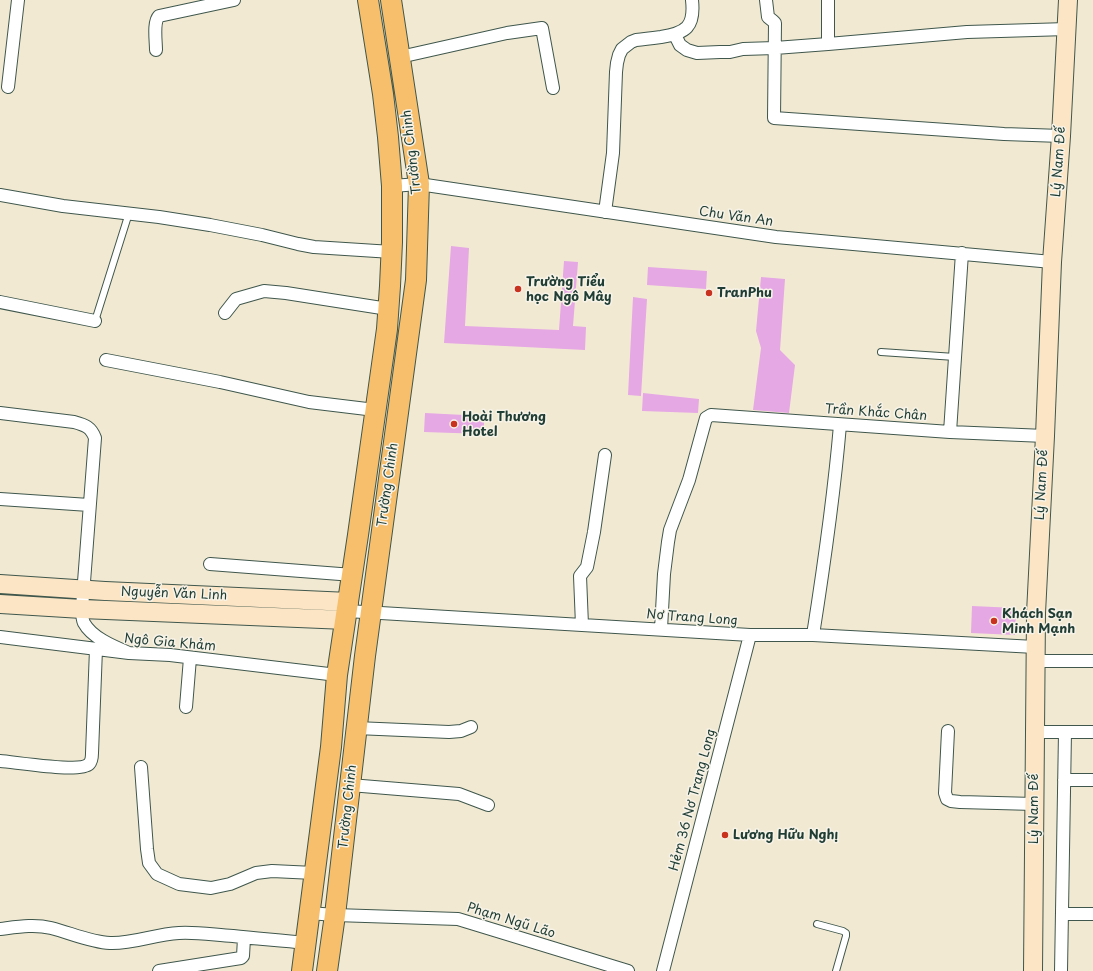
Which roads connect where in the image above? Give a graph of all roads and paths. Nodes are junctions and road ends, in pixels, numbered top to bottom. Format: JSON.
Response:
{"nodes":[{"id":1,"x":18,"y":0,"type":"edge"},
{"id":2,"x":234,"y":0,"type":"edge"},
{"id":3,"x":368,"y":0,"type":"edge"},
{"id":4,"x":391,"y":0,"type":"edge"},
{"id":5,"x":692,"y":0,"type":"edge"},
{"id":6,"x":766,"y":0,"type":"edge"},
{"id":7,"x":828,"y":0,"type":"edge"},
{"id":8,"x":1068,"y":0,"type":"edge"},
{"id":9,"x":1067,"y":29,"type":"junction"},
{"id":10,"x":675,"y":34,"type":"junction"},
{"id":11,"x":828,"y":44,"type":"junction"},
{"id":12,"x":775,"y":48,"type":"junction"},
{"id":13,"x":156,"y":50,"type":"dead end"},
{"id":14,"x":400,"y":57,"type":"junction"},
{"id":15,"x":8,"y":87,"type":"dead end"},
{"id":16,"x":553,"y":88,"type":"dead end"},
{"id":17,"x":1061,"y":136,"type":"junction"},
{"id":18,"x":419,"y":184,"type":"junction"},
{"id":19,"x":392,"y":186,"type":"junction"},
{"id":20,"x":0,"y":196,"type":"edge"},
{"id":21,"x":606,"y":212,"type":"junction"},
{"id":22,"x":129,"y":213,"type":"junction"},
{"id":23,"x":392,"y":252,"type":"junction"},
{"id":24,"x":962,"y":253,"type":"junction"},
{"id":25,"x":1052,"y":262,"type":"junction"},
{"id":26,"x":0,"y":302,"type":"edge"},
{"id":27,"x":388,"y":309,"type":"junction"},
{"id":28,"x":225,"y":313,"type":"dead end"},
{"id":29,"x":95,"y":321,"type":"joint"},
{"id":30,"x":881,"y":352,"type":"dead end"},
{"id":31,"x":955,"y":357,"type":"junction"},
{"id":32,"x":106,"y":360,"type":"dead end"},
{"id":33,"x":375,"y":410,"type":"junction"},
{"id":34,"x":0,"y":413,"type":"edge"},
{"id":35,"x":840,"y":425,"type":"junction"},
{"id":36,"x":950,"y":432,"type":"junction"},
{"id":37,"x":1045,"y":436,"type":"junction"},
{"id":38,"x":605,"y":455,"type":"dead end"},
{"id":39,"x":0,"y":499,"type":"edge"},
{"id":40,"x":90,"y":505,"type":"junction"},
{"id":41,"x":210,"y":564,"type":"dead end"},
{"id":42,"x":352,"y":575,"type":"junction"},
{"id":43,"x":0,"y":584,"type":"edge"},
{"id":44,"x":83,"y":590,"type":"junction"},
{"id":45,"x":0,"y":604,"type":"edge"},
{"id":46,"x":82,"y":609,"type":"junction"},
{"id":47,"x":347,"y":611,"type":"junction"},
{"id":48,"x":370,"y":612,"type":"junction"},
{"id":49,"x":582,"y":625,"type":"junction"},
{"id":50,"x":661,"y":630,"type":"junction"},
{"id":51,"x":750,"y":635,"type":"junction"},
{"id":52,"x":813,"y":635,"type":"junction"},
{"id":53,"x":0,"y":638,"type":"edge"},
{"id":54,"x":96,"y":649,"type":"junction"},
{"id":55,"x":129,"y":653,"type":"junction"},
{"id":56,"x":1035,"y":654,"type":"junction"},
{"id":57,"x":190,"y":658,"type":"junction"},
{"id":58,"x":1093,"y":660,"type":"edge"},
{"id":59,"x":337,"y":675,"type":"junction"},
{"id":60,"x":186,"y":707,"type":"dead end"},
{"id":61,"x":471,"y":727,"type":"dead end"},
{"id":62,"x":356,"y":728,"type":"junction"},
{"id":63,"x":948,"y":731,"type":"dead end"},
{"id":64,"x":1034,"y":732,"type":"junction"},
{"id":65,"x":1065,"y":732,"type":"junction"},
{"id":66,"x":1093,"y":732,"type":"edge"},
{"id":67,"x":0,"y":760,"type":"edge"},
{"id":68,"x":142,"y":767,"type":"dead end"},
{"id":69,"x":1064,"y":780,"type":"junction"},
{"id":70,"x":1093,"y":780,"type":"edge"},
{"id":71,"x":350,"y":785,"type":"junction"},
{"id":72,"x":1034,"y":804,"type":"junction"},
{"id":73,"x":488,"y":805,"type":"dead end"},
{"id":74,"x":314,"y":873,"type":"junction"},
{"id":75,"x":309,"y":913,"type":"junction"},
{"id":76,"x":1062,"y":914,"type":"junction"},
{"id":77,"x":1093,"y":914,"type":"edge"},
{"id":78,"x":335,"y":915,"type":"junction"},
{"id":79,"x":817,"y":924,"type":"dead end"},
{"id":80,"x":0,"y":929,"type":"edge"},
{"id":81,"x":244,"y":938,"type":"junction"},
{"id":82,"x":305,"y":943,"type":"junction"},
{"id":83,"x":159,"y":971,"type":"edge"},
{"id":84,"x":302,"y":971,"type":"edge"},
{"id":85,"x":327,"y":971,"type":"edge"},
{"id":86,"x":628,"y":971,"type":"edge"},
{"id":87,"x":663,"y":971,"type":"edge"},
{"id":88,"x":836,"y":971,"type":"edge"},
{"id":89,"x":1033,"y":971,"type":"edge"},
{"id":90,"x":1061,"y":971,"type":"edge"}],
"edges":[{"from":1,"to":15,"type":"street"},
{"from":2,"to":13,"type":"street"},
{"from":3,"to":19,"type":"main road","name":"Trường Chinh"},
{"from":4,"to":14,"type":"main road","name":"Trường Chinh"},
{"from":5,"to":10,"type":"street"},
{"from":6,"to":12,"type":"street"},
{"from":7,"to":11,"type":"street"},
{"from":8,"to":9,"type":"street","name":"Lý Nam Đế"},
{"from":9,"to":11,"type":"street"},
{"from":9,"to":17,"type":"street","name":"Lý Nam Đế"},
{"from":10,"to":12,"type":"street"},
{"from":10,"to":21,"type":"street"},
{"from":11,"to":12,"type":"street"},
{"from":12,"to":17,"type":"street"},
{"from":14,"to":16,"type":"street"},
{"from":14,"to":18,"type":"main road","name":"Trường Chinh"},
{"from":17,"to":25,"type":"street","name":"Lý Nam Đế"},
{"from":18,"to":19,"type":"street","name":"Chu Văn An"},
{"from":18,"to":21,"type":"street","name":"Chu Văn An"},
{"from":18,"to":48,"type":"main road","name":"Trường Chinh"},
{"from":19,"to":23,"type":"main road","name":"Trường Chinh"},
{"from":20,"to":22,"type":"street"},
{"from":21,"to":24,"type":"street","name":"Chu Văn An"},
{"from":22,"to":23,"type":"street"},
{"from":22,"to":29,"type":"lane"},
{"from":23,"to":27,"type":"main road","name":"Trường Chinh"},
{"from":24,"to":25,"type":"street","name":"Chu Văn An"},
{"from":24,"to":31,"type":"street"},
{"from":25,"to":37,"type":"street","name":"Lý Nam Đế"},
{"from":26,"to":29,"type":"street"},
{"from":27,"to":28,"type":"street"},
{"from":27,"to":33,"type":"main road","name":"Trường Chinh"},
{"from":30,"to":31,"type":"lane"},
{"from":31,"to":36,"type":"street"},
{"from":32,"to":33,"type":"street"},
{"from":33,"to":42,"type":"main road","name":"Trường Chinh"},
{"from":34,"to":40,"type":"street"},
{"from":35,"to":36,"type":"street","name":"Trần Khắc Chân"},
{"from":35,"to":50,"type":"street","name":"Trần Khắc Chân"},
{"from":35,"to":52,"type":"street"},
{"from":36,"to":37,"type":"street","name":"Trần Khắc Chân"},
{"from":37,"to":56,"type":"street","name":"Lý Nam Đế"},
{"from":38,"to":49,"type":"street"},
{"from":39,"to":40,"type":"street"},
{"from":40,"to":44,"type":"street"},
{"from":41,"to":42,"type":"street"},
{"from":42,"to":47,"type":"main road","name":"Trường Chinh"},
{"from":43,"to":44,"type":"street","name":"Nguyễn Văn Linh"},
{"from":44,"to":46,"type":"street"},
{"from":44,"to":47,"type":"street","name":"Nguyễn Văn Linh"},
{"from":45,"to":46,"type":"street","name":"Nguyễn Văn Linh"},
{"from":46,"to":47,"type":"street","name":"Nguyễn Văn Linh"},
{"from":46,"to":55,"type":"street"},
{"from":47,"to":48,"type":"street","name":"Nơ Trang Long"},
{"from":47,"to":59,"type":"main road","name":"Trường Chinh"},
{"from":48,"to":49,"type":"street","name":"Nơ Trang Long"},
{"from":48,"to":62,"type":"main road","name":"Trường Chinh"},
{"from":49,"to":50,"type":"street","name":"Nơ Trang Long"},
{"from":50,"to":51,"type":"street","name":"Nơ Trang Long"},
{"from":51,"to":52,"type":"street","name":"Nơ Trang Long"},
{"from":51,"to":87,"type":"street","name":"Hẻm 36 Nơ Trang Long"},
{"from":52,"to":56,"type":"street","name":"Nơ Trang Long"},
{"from":53,"to":54,"type":"street","name":"Ngô Gia Khảm"},
{"from":54,"to":55,"type":"street","name":"Ngô Gia Khảm"},
{"from":54,"to":67,"type":"street"},
{"from":55,"to":57,"type":"street","name":"Ngô Gia Khảm"},
{"from":56,"to":58,"type":"street","name":"Nơ Trang Long"},
{"from":56,"to":64,"type":"street","name":"Lý Nam Đế"},
{"from":57,"to":59,"type":"street","name":"Ngô Gia Khảm"},
{"from":57,"to":60,"type":"street"},
{"from":59,"to":74,"type":"main road","name":"Trường Chinh"},
{"from":61,"to":62,"type":"street"},
{"from":62,"to":71,"type":"main road","name":"Trường Chinh"},
{"from":63,"to":72,"type":"street"},
{"from":64,"to":65,"type":"street"},
{"from":64,"to":72,"type":"street","name":"Lý Nam Đế"},
{"from":65,"to":66,"type":"street"},
{"from":65,"to":69,"type":"street"},
{"from":68,"to":74,"type":"street"},
{"from":69,"to":70,"type":"street"},
{"from":69,"to":76,"type":"street"},
{"from":71,"to":73,"type":"street"},
{"from":71,"to":78,"type":"main road","name":"Trường Chinh"},
{"from":72,"to":89,"type":"street","name":"Lý Nam Đế"},
{"from":74,"to":75,"type":"main road","name":"Trường Chinh"},
{"from":75,"to":78,"type":"street","name":"Phạm Ngũ Lão"},
{"from":75,"to":82,"type":"main road","name":"Trường Chinh"},
{"from":76,"to":77,"type":"street"},
{"from":76,"to":90,"type":"street"},
{"from":78,"to":85,"type":"main road","name":"Trường Chinh"},
{"from":78,"to":86,"type":"street","name":"Phạm Ngũ Lão"},
{"from":79,"to":88,"type":"lane"},
{"from":80,"to":81,"type":"street"},
{"from":81,"to":82,"type":"street"},
{"from":81,"to":83,"type":"street"},
{"from":82,"to":84,"type":"main road","name":"Trường Chinh"}]}
